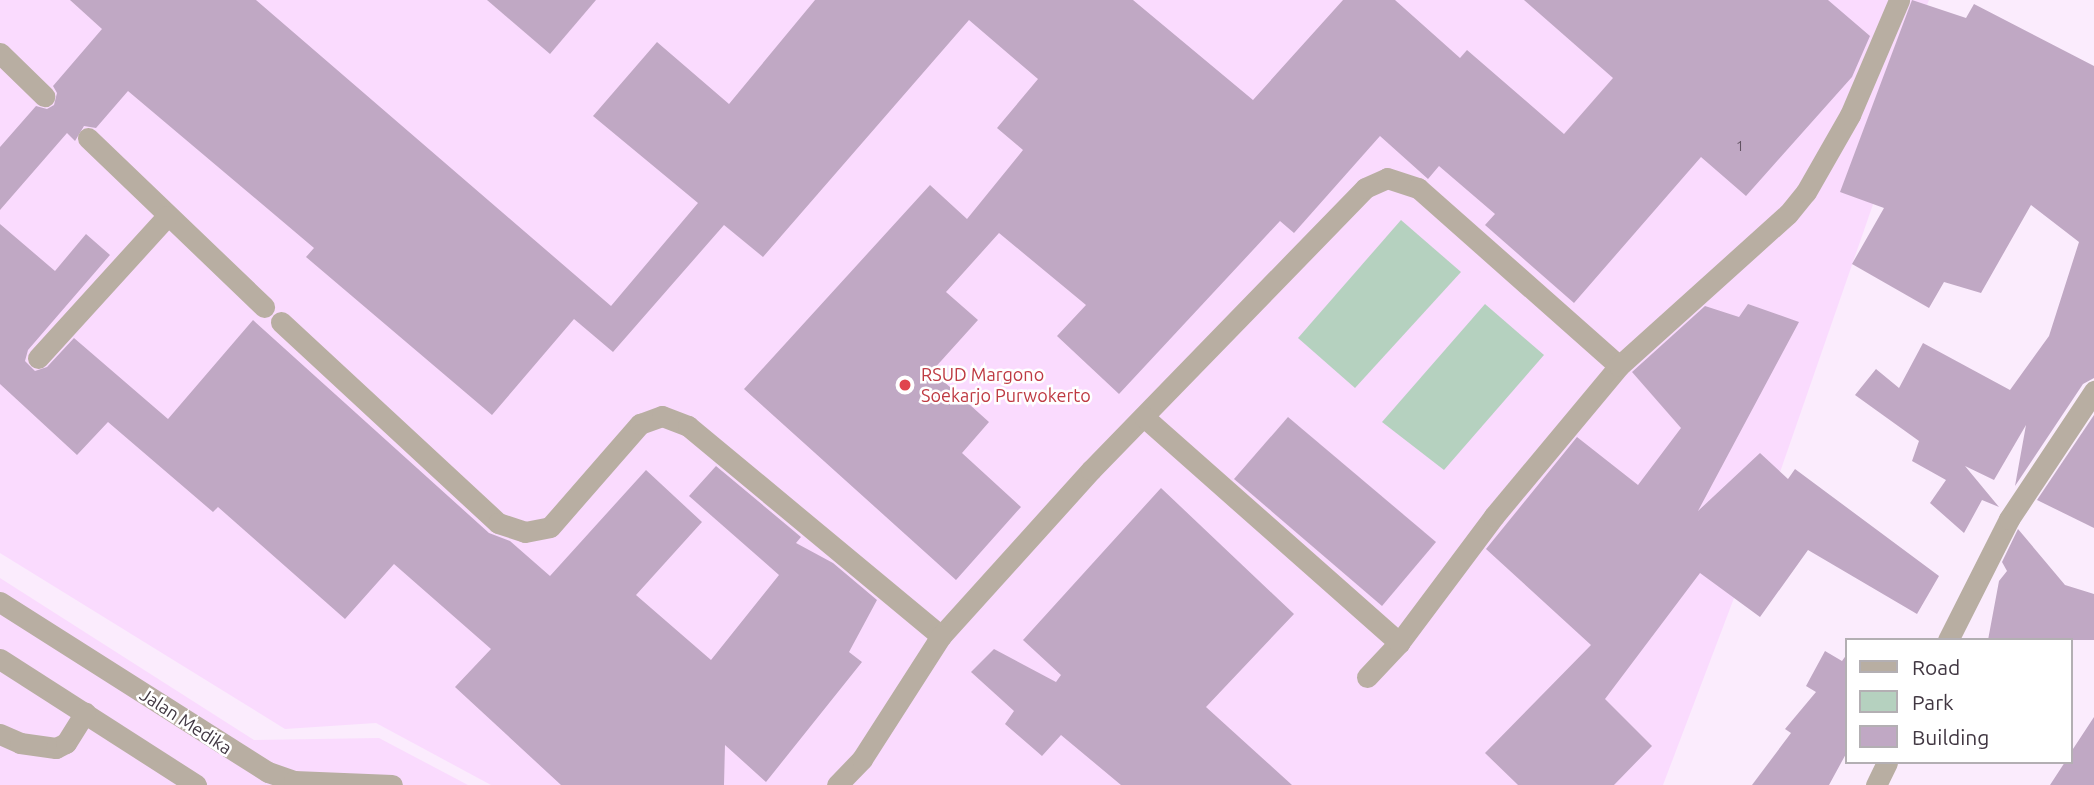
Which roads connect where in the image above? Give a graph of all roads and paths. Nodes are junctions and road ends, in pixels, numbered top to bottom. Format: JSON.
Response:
{"nodes":[{"id":1,"x":1899,"y":0,"type":"edge"},
{"id":2,"x":0,"y":53,"type":"edge"},
{"id":3,"x":44,"y":96,"type":"dead end"},
{"id":4,"x":88,"y":138,"type":"dead end"},
{"id":5,"x":167,"y":216,"type":"junction"},
{"id":6,"x":264,"y":307,"type":"dead end"},
{"id":7,"x":281,"y":322,"type":"dead end"},
{"id":8,"x":38,"y":358,"type":"dead end"},
{"id":9,"x":1619,"y":366,"type":"junction"},
{"id":10,"x":2094,"y":391,"type":"edge"},
{"id":11,"x":1143,"y":417,"type":"junction"},
{"id":12,"x":0,"y":601,"type":"edge"},
{"id":13,"x":941,"y":636,"type":"junction"},
{"id":14,"x":1949,"y":638,"type":"edge"},
{"id":15,"x":1399,"y":643,"type":"junction"},
{"id":16,"x":0,"y":659,"type":"edge"},
{"id":17,"x":1367,"y":677,"type":"dead end"},
{"id":18,"x":85,"y":713,"type":"junction"},
{"id":19,"x":0,"y":734,"type":"edge"},
{"id":20,"x":1886,"y":764,"type":"edge"},
{"id":21,"x":323,"y":784,"type":"edge"},
{"id":22,"x":196,"y":785,"type":"edge"},
{"id":23,"x":392,"y":785,"type":"edge"},
{"id":24,"x":837,"y":785,"type":"edge"},
{"id":25,"x":1876,"y":785,"type":"edge"}],
"edges":[{"from":1,"to":9,"type":"street"},
{"from":2,"to":3,"type":"street"},
{"from":4,"to":5,"type":"street"},
{"from":5,"to":6,"type":"street"},
{"from":5,"to":8,"type":"street"},
{"from":7,"to":13,"type":"street"},
{"from":9,"to":11,"type":"street"},
{"from":9,"to":15,"type":"street"},
{"from":10,"to":14,"type":"street"},
{"from":11,"to":13,"type":"street"},
{"from":11,"to":15,"type":"street"},
{"from":12,"to":21,"type":"street","name":"Jalan Medika"},
{"from":13,"to":24,"type":"street"},
{"from":15,"to":17,"type":"street"},
{"from":16,"to":18,"type":"street"},
{"from":18,"to":19,"type":"street"},
{"from":18,"to":22,"type":"street"},
{"from":20,"to":25,"type":"street"},
{"from":21,"to":23,"type":"street","name":"Jalan Medika"}]}
